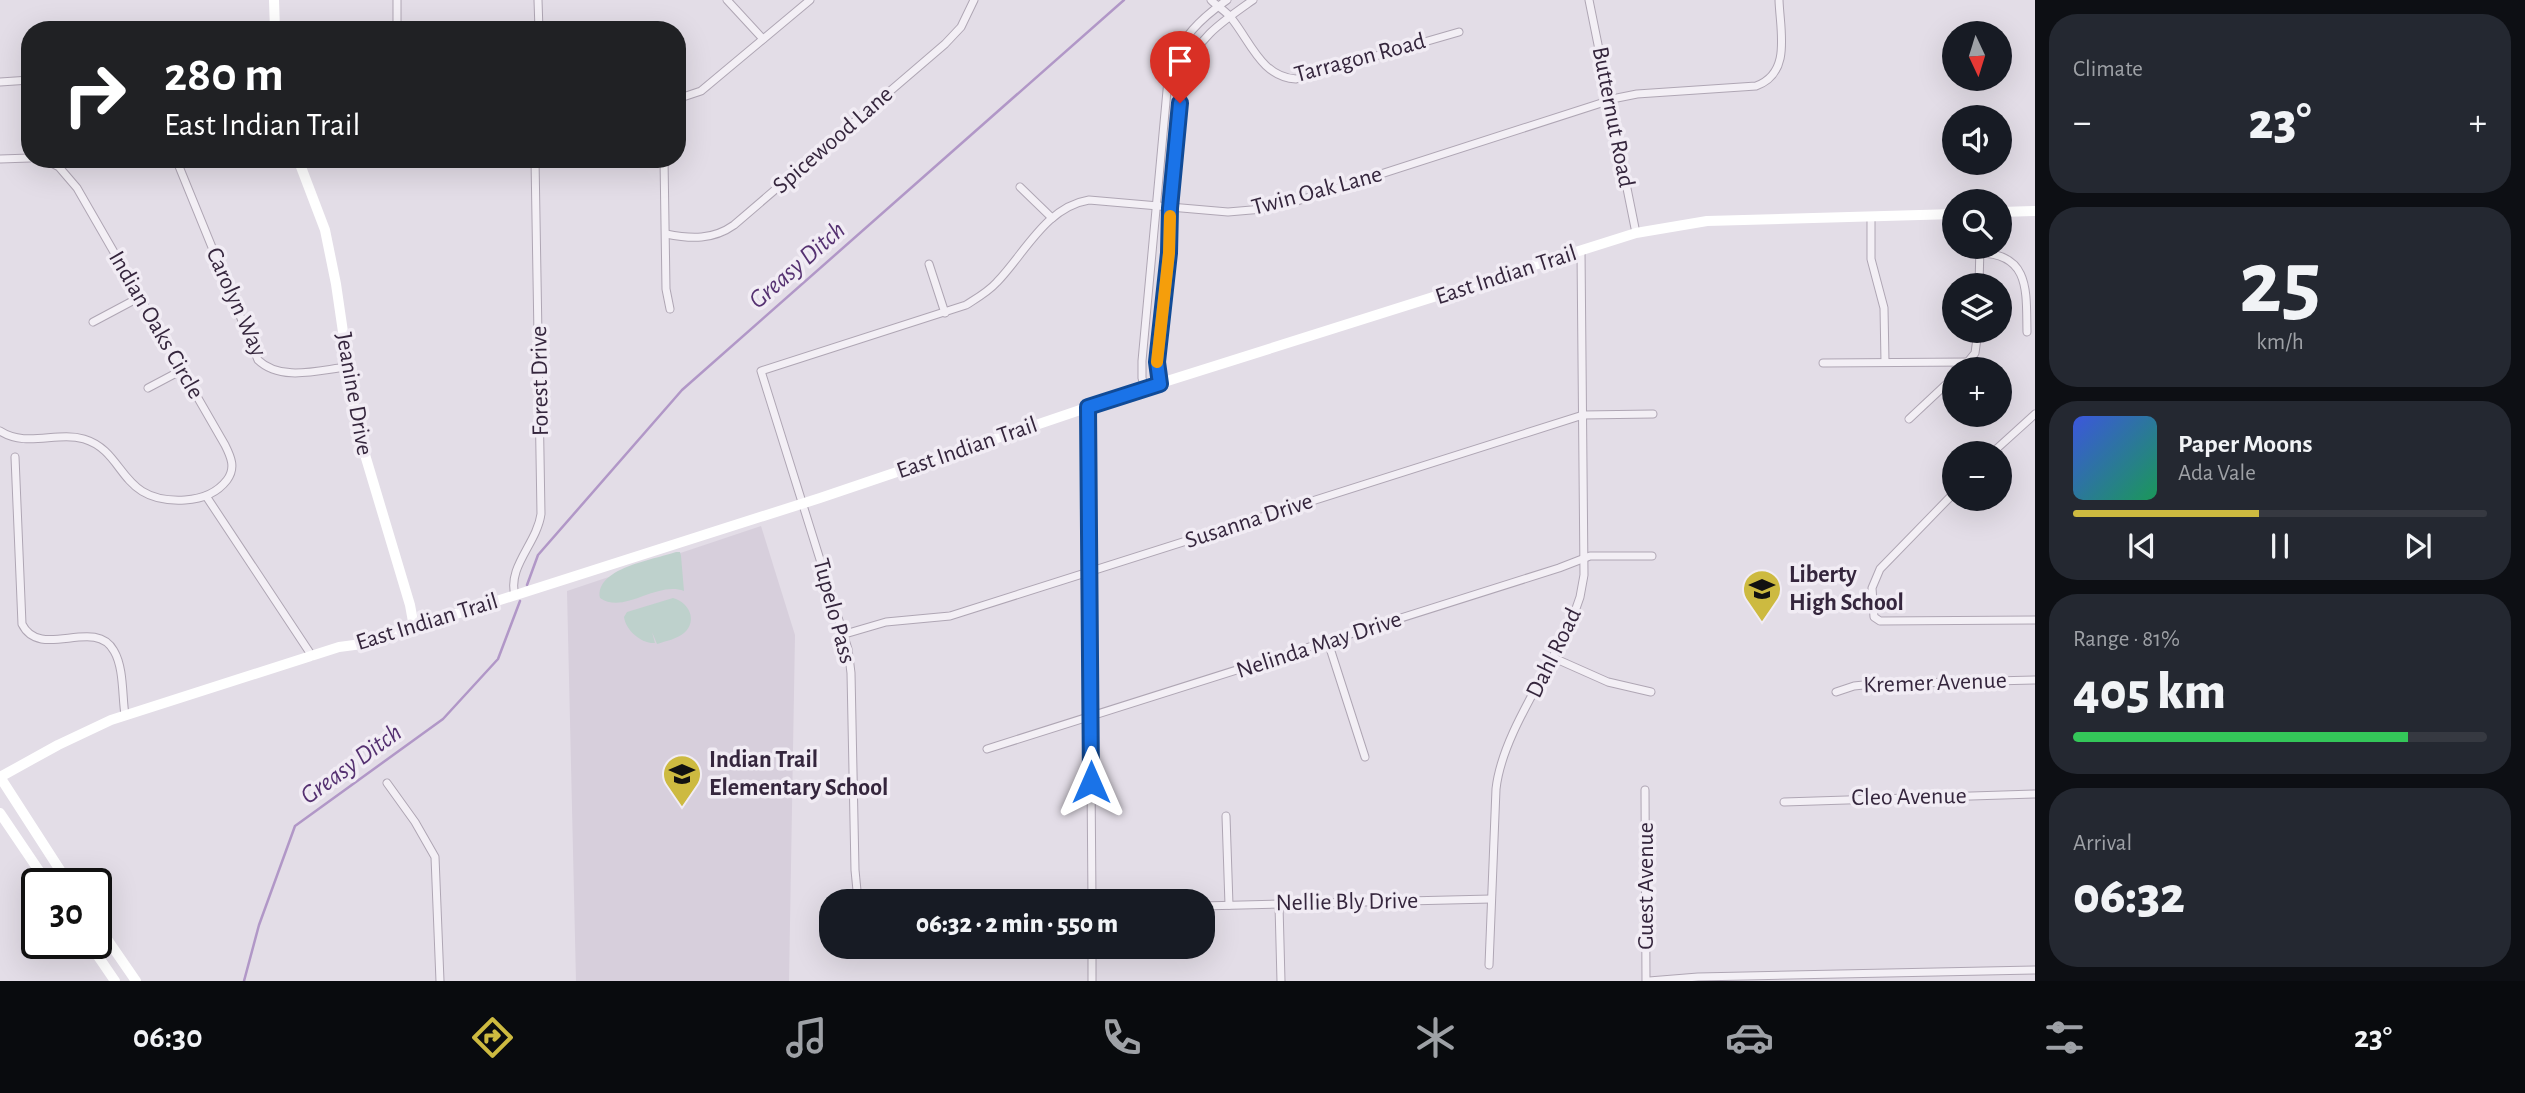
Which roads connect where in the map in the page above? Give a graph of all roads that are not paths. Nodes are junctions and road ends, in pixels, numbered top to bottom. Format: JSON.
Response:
{"nodes":[{"id":1,"x":274,"y":0,"type":"edge"},
{"id":2,"x":397,"y":0,"type":"edge"},
{"id":3,"x":538,"y":0,"type":"edge"},
{"id":4,"x":727,"y":0,"type":"edge"},
{"id":5,"x":810,"y":0,"type":"edge"},
{"id":6,"x":974,"y":0,"type":"edge"},
{"id":7,"x":1227,"y":0,"type":"edge"},
{"id":8,"x":1253,"y":0,"type":"edge"},
{"id":9,"x":1589,"y":0,"type":"edge"},
{"id":10,"x":1779,"y":0,"type":"edge"},
{"id":11,"x":1214,"y":3,"type":"edge"},
{"id":12,"x":1230,"y":16,"type":"junction"},
{"id":13,"x":275,"y":21,"type":"edge"},
{"id":14,"x":397,"y":21,"type":"edge"},
{"id":15,"x":539,"y":21,"type":"edge"},
{"id":16,"x":1459,"y":32,"type":"dead end"},
{"id":17,"x":763,"y":39,"type":"junction"},
{"id":18,"x":21,"y":81,"type":"edge"},
{"id":19,"x":0,"y":82,"type":"edge"},
{"id":20,"x":686,"y":96,"type":"edge"},
{"id":21,"x":1610,"y":100,"type":"junction"},
{"id":22,"x":21,"y":158,"type":"edge"},
{"id":23,"x":0,"y":159,"type":"edge"},
{"id":24,"x":60,"y":168,"type":"edge"},
{"id":25,"x":180,"y":168,"type":"edge"},
{"id":26,"x":302,"y":168,"type":"edge"},
{"id":27,"x":535,"y":168,"type":"edge"},
{"id":28,"x":664,"y":168,"type":"edge"},
{"id":29,"x":1020,"y":187,"type":"dead end"},
{"id":30,"x":1154,"y":207,"type":"junction"},
{"id":31,"x":1170,"y":208,"type":"junction"},
{"id":32,"x":2035,"y":211,"type":"edge"},
{"id":33,"x":2012,"y":212,"type":"edge"},
{"id":34,"x":1942,"y":214,"type":"edge"},
{"id":35,"x":1871,"y":217,"type":"junction"},
{"id":36,"x":1052,"y":218,"type":"junction"},
{"id":37,"x":1636,"y":233,"type":"junction"},
{"id":38,"x":666,"y":234,"type":"junction"},
{"id":39,"x":1581,"y":251,"type":"junction"},
{"id":40,"x":2006,"y":259,"type":"edge"},
{"id":41,"x":929,"y":264,"type":"dead end"},
{"id":42,"x":140,"y":297,"type":"junction"},
{"id":43,"x":670,"y":309,"type":"dead end"},
{"id":44,"x":945,"y":313,"type":"junction"},
{"id":45,"x":93,"y":323,"type":"dead end"},
{"id":46,"x":2027,"y":331,"type":"dead end"},
{"id":47,"x":1885,"y":362,"type":"junction"},
{"id":48,"x":1942,"y":362,"type":"edge"},
{"id":49,"x":1823,"y":363,"type":"dead end"},
{"id":50,"x":347,"y":367,"type":"junction"},
{"id":51,"x":182,"y":370,"type":"junction"},
{"id":52,"x":761,"y":371,"type":"joint"},
{"id":53,"x":1160,"y":384,"type":"junction"},
{"id":54,"x":148,"y":388,"type":"dead end"},
{"id":55,"x":1145,"y":388,"type":"junction"},
{"id":56,"x":1942,"y":388,"type":"edge"},
{"id":57,"x":1088,"y":407,"type":"junction"},
{"id":58,"x":1653,"y":414,"type":"dead end"},
{"id":59,"x":2035,"y":414,"type":"edge"},
{"id":60,"x":1583,"y":415,"type":"junction"},
{"id":61,"x":1909,"y":419,"type":"dead end"},
{"id":62,"x":0,"y":431,"type":"edge"},
{"id":63,"x":2005,"y":441,"type":"edge"},
{"id":64,"x":15,"y":457,"type":"dead end"},
{"id":65,"x":206,"y":496,"type":"junction"},
{"id":66,"x":803,"y":503,"type":"junction"},
{"id":67,"x":1942,"y":505,"type":"edge"},
{"id":68,"x":1652,"y":556,"type":"dead end"},
{"id":69,"x":1583,"y":559,"type":"junction"},
{"id":70,"x":1090,"y":571,"type":"junction"},
{"id":71,"x":515,"y":595,"type":"junction"},
{"id":72,"x":2035,"y":620,"type":"edge"},
{"id":73,"x":414,"y":627,"type":"junction"},
{"id":74,"x":845,"y":634,"type":"junction"},
{"id":75,"x":1328,"y":642,"type":"junction"},
{"id":76,"x":312,"y":656,"type":"junction"},
{"id":77,"x":1554,"y":657,"type":"junction"},
{"id":78,"x":2035,"y":680,"type":"edge"},
{"id":79,"x":1651,"y":692,"type":"dead end"},
{"id":80,"x":1836,"y":692,"type":"dead end"},
{"id":81,"x":125,"y":715,"type":"junction"},
{"id":82,"x":1091,"y":717,"type":"junction"},
{"id":83,"x":987,"y":749,"type":"dead end"},
{"id":84,"x":1365,"y":757,"type":"dead end"},
{"id":85,"x":0,"y":777,"type":"edge"},
{"id":86,"x":387,"y":783,"type":"dead end"},
{"id":87,"x":1646,"y":790,"type":"dead end"},
{"id":88,"x":2035,"y":794,"type":"edge"},
{"id":89,"x":1784,"y":802,"type":"dead end"},
{"id":90,"x":0,"y":813,"type":"edge"},
{"id":91,"x":1226,"y":816,"type":"dead end"},
{"id":92,"x":37,"y":868,"type":"edge"},
{"id":93,"x":59,"y":868,"type":"edge"},
{"id":94,"x":857,"y":889,"type":"edge"},
{"id":95,"x":1092,"y":889,"type":"edge"},
{"id":96,"x":1491,"y":899,"type":"junction"},
{"id":97,"x":1229,"y":905,"type":"junction"},
{"id":98,"x":1279,"y":905,"type":"junction"},
{"id":99,"x":1215,"y":906,"type":"edge"},
{"id":100,"x":112,"y":946,"type":"edge"},
{"id":101,"x":100,"y":959,"type":"edge"},
{"id":102,"x":1092,"y":959,"type":"edge"},
{"id":103,"x":1489,"y":965,"type":"dead end"},
{"id":104,"x":2035,"y":970,"type":"edge"},
{"id":105,"x":115,"y":981,"type":"edge"},
{"id":106,"x":136,"y":981,"type":"edge"},
{"id":107,"x":440,"y":981,"type":"edge"},
{"id":108,"x":1092,"y":981,"type":"edge"},
{"id":109,"x":1280,"y":981,"type":"edge"},
{"id":110,"x":1648,"y":981,"type":"edge"}],
"edges":[{"from":1,"to":13,"type":"main road"},
{"from":2,"to":14,"type":"street"},
{"from":3,"to":15,"type":"street"},
{"from":4,"to":17,"type":"street"},
{"from":5,"to":17,"type":"street"},
{"from":6,"to":38,"type":"street","name":"Spicewood Lane"},
{"from":7,"to":11,"type":"street"},
{"from":8,"to":12,"type":"street"},
{"from":9,"to":21,"type":"street","name":"Butternut Road"},
{"from":10,"to":21,"type":"street","name":"Twin Oak Lane"},
{"from":11,"to":12,"type":"street","name":"Tarragon Road"},
{"from":11,"to":30,"type":"street"},
{"from":12,"to":16,"type":"street","name":"Tarragon Road"},
{"from":12,"to":31,"type":"street"},
{"from":17,"to":20,"type":"street"},
{"from":18,"to":19,"type":"street"},
{"from":21,"to":31,"type":"street","name":"Twin Oak Lane"},
{"from":21,"to":37,"type":"street","name":"Butternut Road"},
{"from":22,"to":23,"type":"street"},
{"from":24,"to":42,"type":"street","name":"Indian Oaks Circle"},
{"from":25,"to":50,"type":"street","name":"Carolyn Way"},
{"from":26,"to":50,"type":"main road","name":"Jeanine Drive"},
{"from":27,"to":71,"type":"street","name":"Forest Drive"},
{"from":28,"to":38,"type":"street"},
{"from":29,"to":36,"type":"street"},
{"from":30,"to":31,"type":"street","name":"Twin Oak Lane"},
{"from":30,"to":36,"type":"street","name":"Twin Oak Lane"},
{"from":30,"to":55,"type":"street"},
{"from":31,"to":53,"type":"street"},
{"from":32,"to":33,"type":"main road"},
{"from":34,"to":35,"type":"main road","name":"East Indian Trail"},
{"from":35,"to":37,"type":"main road","name":"East Indian Trail"},
{"from":35,"to":47,"type":"street"},
{"from":36,"to":44,"type":"street","name":"Twin Oak Lane"},
{"from":37,"to":39,"type":"main road","name":"East Indian Trail"},
{"from":38,"to":43,"type":"street"},
{"from":39,"to":53,"type":"main road","name":"East Indian Trail"},
{"from":39,"to":60,"type":"street","name":"Dahl Road"},
{"from":40,"to":46,"type":"street"},
{"from":41,"to":44,"type":"street"},
{"from":42,"to":45,"type":"street"},
{"from":42,"to":51,"type":"street","name":"Indian Oaks Circle"},
{"from":44,"to":52,"type":"street","name":"Twin Oak Lane"},
{"from":47,"to":48,"type":"street"},
{"from":47,"to":49,"type":"street"},
{"from":50,"to":73,"type":"main road","name":"Jeanine Drive"},
{"from":51,"to":54,"type":"street"},
{"from":51,"to":65,"type":"street","name":"Indian Oaks Circle"},
{"from":52,"to":66,"type":"street","name":"Tupelo Pass"},
{"from":53,"to":55,"type":"main road","name":"East Indian Trail"},
{"from":55,"to":57,"type":"main road","name":"East Indian Trail"},
{"from":56,"to":61,"type":"street"},
{"from":57,"to":66,"type":"main road","name":"East Indian Trail"},
{"from":57,"to":70,"type":"street"},
{"from":58,"to":60,"type":"street","name":"Susanna Drive"},
{"from":59,"to":63,"type":"street"},
{"from":60,"to":69,"type":"street","name":"Dahl Road"},
{"from":60,"to":70,"type":"street","name":"Susanna Drive"},
{"from":62,"to":65,"type":"street"},
{"from":64,"to":81,"type":"street"},
{"from":65,"to":76,"type":"street"},
{"from":66,"to":71,"type":"main road","name":"East Indian Trail"},
{"from":66,"to":74,"type":"street","name":"Tupelo Pass"},
{"from":67,"to":72,"type":"street"},
{"from":68,"to":69,"type":"street","name":"Nelinda May Drive"},
{"from":69,"to":75,"type":"street","name":"Nelinda May Drive"},
{"from":69,"to":77,"type":"street","name":"Dahl Road"},
{"from":70,"to":74,"type":"street","name":"Susanna Drive"},
{"from":70,"to":82,"type":"street"},
{"from":71,"to":73,"type":"main road","name":"East Indian Trail"},
{"from":73,"to":76,"type":"main road","name":"East Indian Trail"},
{"from":74,"to":94,"type":"street","name":"Tupelo Pass"},
{"from":75,"to":82,"type":"street","name":"Nelinda May Drive"},
{"from":75,"to":84,"type":"street"},
{"from":76,"to":81,"type":"main road","name":"East Indian Trail"},
{"from":77,"to":79,"type":"street"},
{"from":77,"to":96,"type":"street","name":"Dahl Road"},
{"from":78,"to":80,"type":"street","name":"Kremer Avenue"},
{"from":81,"to":85,"type":"main road","name":"East Indian Trail"},
{"from":82,"to":83,"type":"street","name":"Nelinda May Drive"},
{"from":82,"to":95,"type":"street"},
{"from":85,"to":93,"type":"main road"},
{"from":86,"to":107,"type":"street"},
{"from":87,"to":110,"type":"street","name":"Guest Avenue"},
{"from":88,"to":89,"type":"street","name":"Cleo Avenue"},
{"from":90,"to":92,"type":"main road"},
{"from":91,"to":97,"type":"street"},
{"from":96,"to":98,"type":"street","name":"Nellie Bly Drive"},
{"from":96,"to":103,"type":"street","name":"Dahl Road"},
{"from":97,"to":98,"type":"street","name":"Nellie Bly Drive"},
{"from":97,"to":99,"type":"street","name":"Nellie Bly Drive"},
{"from":98,"to":109,"type":"street"},
{"from":100,"to":106,"type":"main road"},
{"from":101,"to":105,"type":"main road"},
{"from":102,"to":108,"type":"street"},
{"from":104,"to":110,"type":"street"}]}
